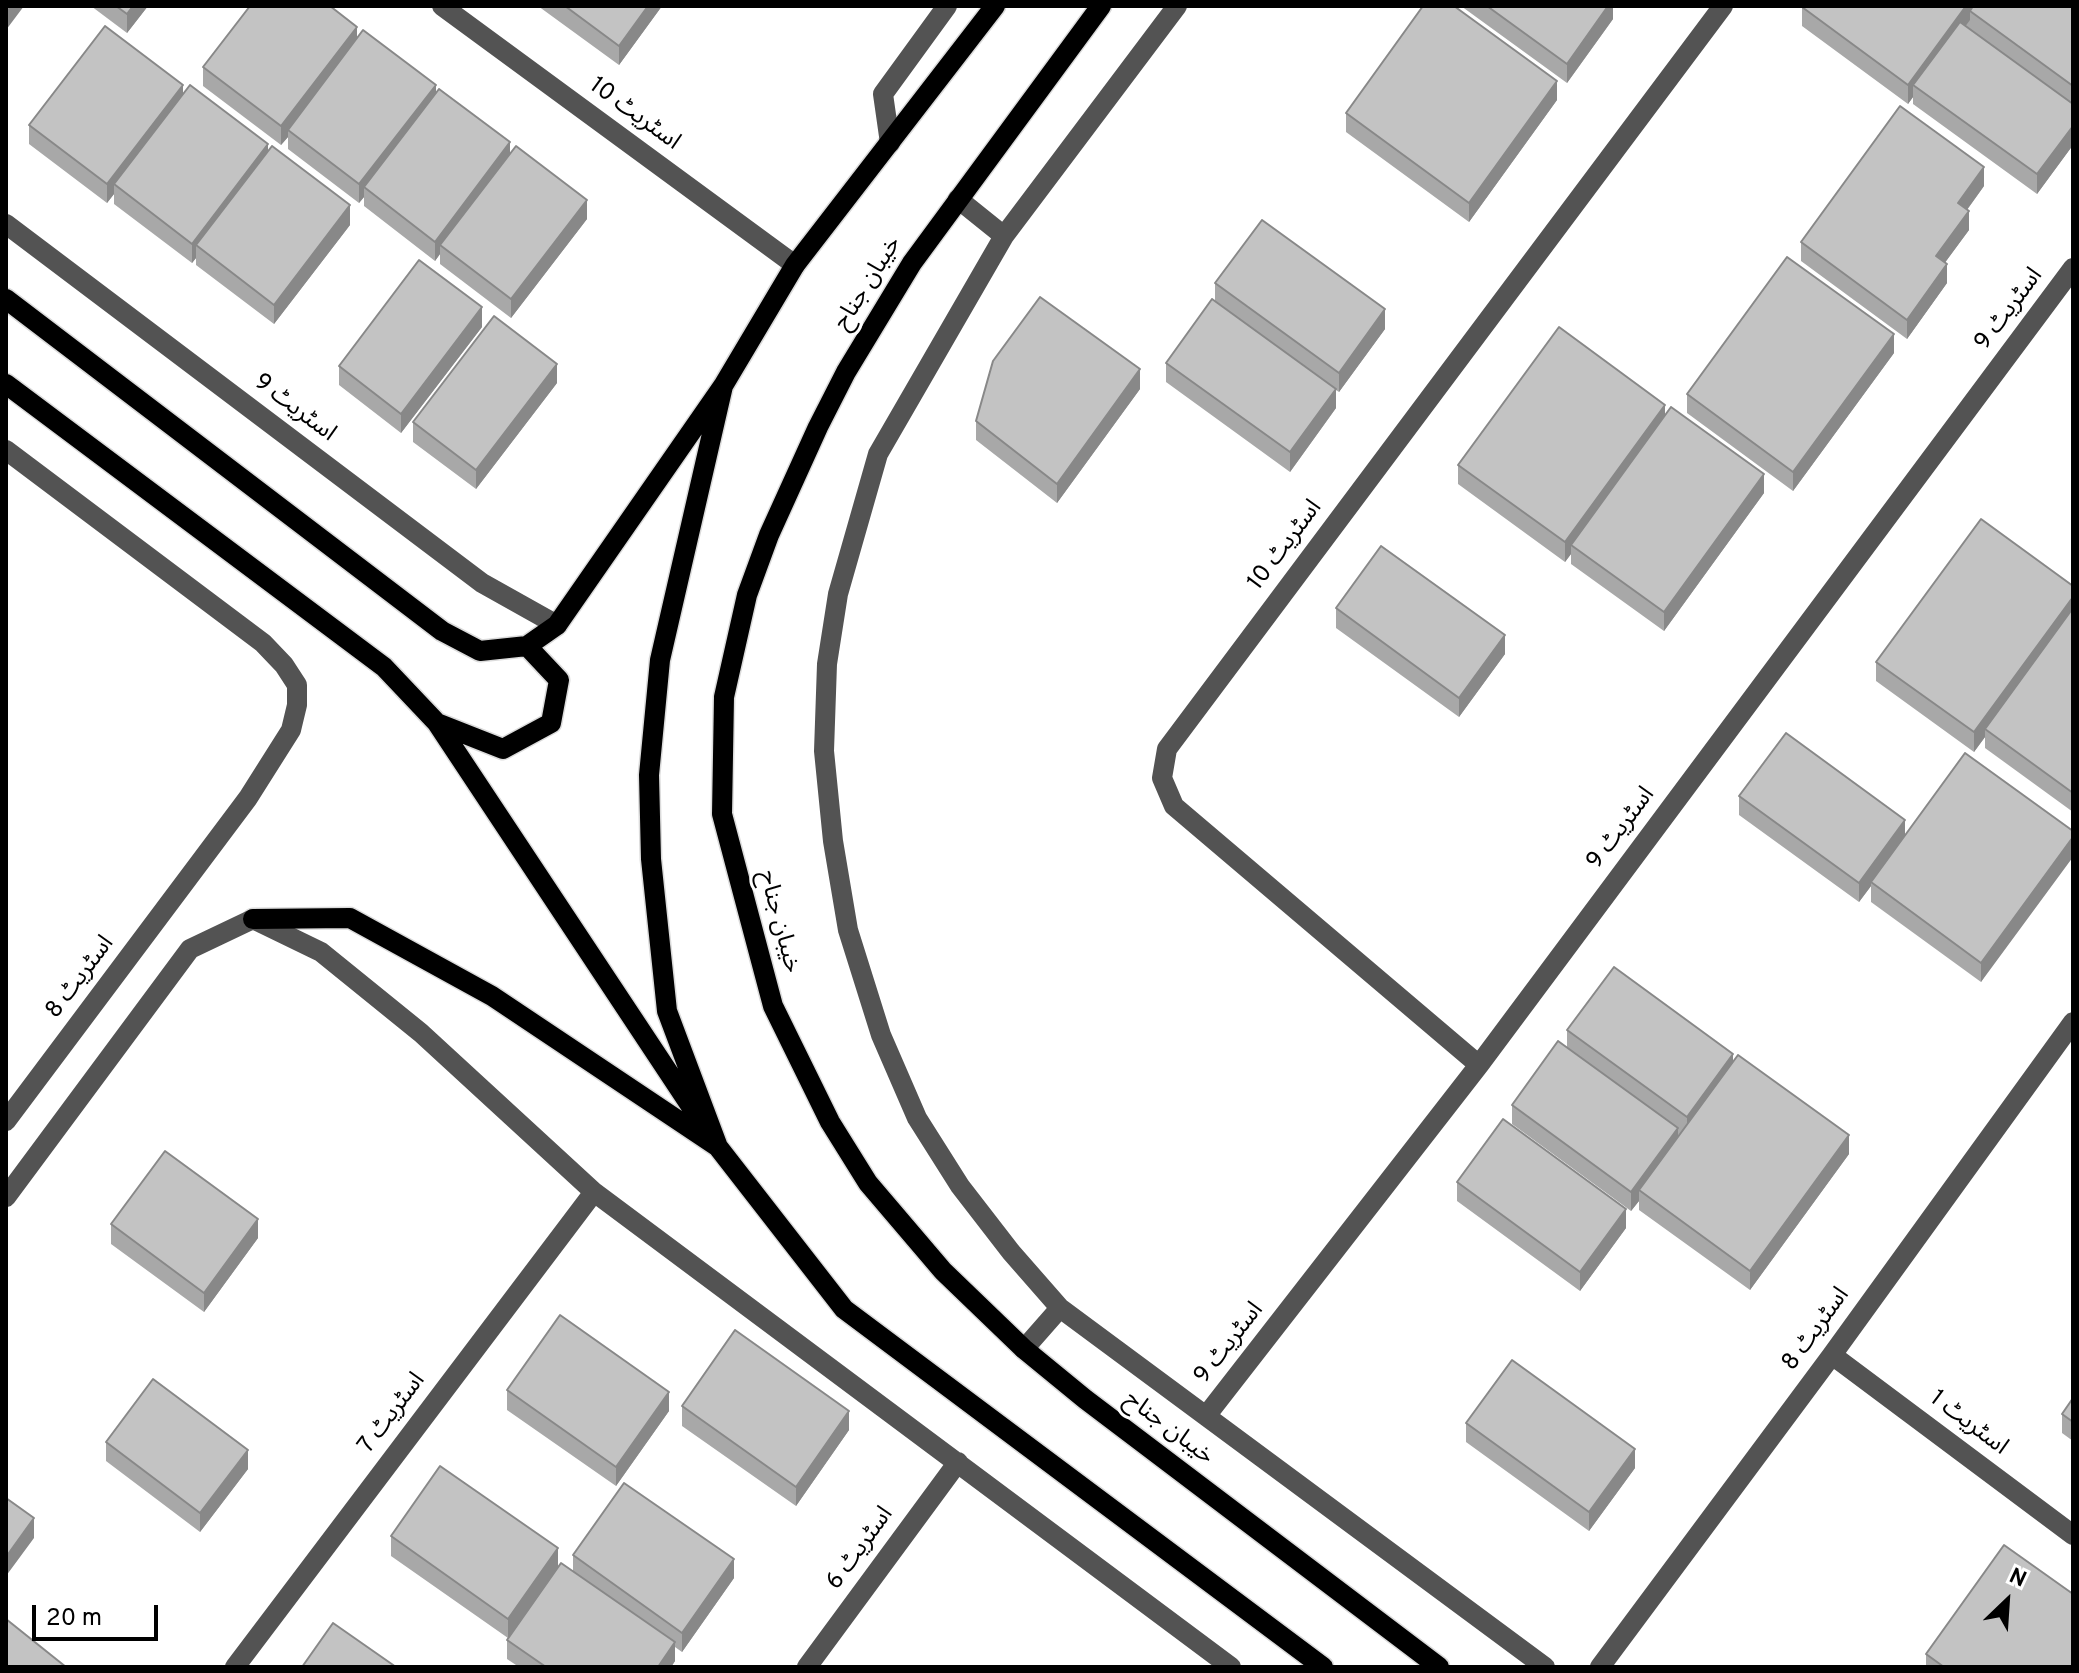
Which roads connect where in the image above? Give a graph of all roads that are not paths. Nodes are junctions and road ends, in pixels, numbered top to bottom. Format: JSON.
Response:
{"nodes":[{"id":1,"x":442,"y":6,"type":"edge"},
{"id":2,"x":947,"y":6,"type":"edge"},
{"id":3,"x":995,"y":6,"type":"edge"},
{"id":4,"x":1101,"y":6,"type":"edge"},
{"id":5,"x":1177,"y":6,"type":"edge"},
{"id":6,"x":1723,"y":6,"type":"edge"},
{"id":7,"x":890,"y":143,"type":"junction"},
{"id":8,"x":958,"y":199,"type":"junction"},
{"id":9,"x":6,"y":224,"type":"edge"},
{"id":10,"x":1004,"y":236,"type":"junction"},
{"id":11,"x":795,"y":265,"type":"junction"},
{"id":12,"x":2073,"y":268,"type":"edge"},
{"id":13,"x":6,"y":299,"type":"edge"},
{"id":14,"x":6,"y":384,"type":"edge"},
{"id":15,"x":723,"y":386,"type":"junction"},
{"id":16,"x":6,"y":450,"type":"edge"},
{"id":17,"x":557,"y":625,"type":"junction"},
{"id":18,"x":527,"y":646,"type":"junction"},
{"id":19,"x":437,"y":723,"type":"junction"},
{"id":20,"x":253,"y":919,"type":"junction"},
{"id":21,"x":2073,"y":1022,"type":"edge"},
{"id":22,"x":1479,"y":1065,"type":"junction"},
{"id":23,"x":6,"y":1121,"type":"edge"},
{"id":24,"x":718,"y":1147,"type":"junction"},
{"id":25,"x":594,"y":1192,"type":"junction"},
{"id":26,"x":6,"y":1197,"type":"edge"},
{"id":27,"x":1060,"y":1308,"type":"junction"},
{"id":28,"x":1024,"y":1349,"type":"junction"},
{"id":29,"x":1832,"y":1355,"type":"junction"},
{"id":30,"x":1206,"y":1416,"type":"junction"},
{"id":31,"x":958,"y":1462,"type":"junction"},
{"id":32,"x":2073,"y":1535,"type":"edge"},
{"id":33,"x":235,"y":1667,"type":"edge"},
{"id":34,"x":807,"y":1667,"type":"edge"},
{"id":35,"x":1231,"y":1667,"type":"edge"},
{"id":36,"x":1323,"y":1667,"type":"edge"},
{"id":37,"x":1439,"y":1667,"type":"edge"},
{"id":38,"x":1545,"y":1667,"type":"edge"},
{"id":39,"x":1600,"y":1667,"type":"edge"}],
"edges":[{"from":1,"to":11,"type":"street","name":"اسٹریٹ 10"},
{"from":2,"to":7,"type":"street"},
{"from":3,"to":7,"type":"main road"},
{"from":4,"to":8,"type":"main road","name":"خیبان جناح"},
{"from":5,"to":10,"type":"street"},
{"from":6,"to":22,"type":"street","name":"اسٹریٹ 10"},
{"from":7,"to":11,"type":"main road"},
{"from":8,"to":10,"type":"street"},
{"from":8,"to":28,"type":"main road","name":"خیبان جناح"},
{"from":9,"to":17,"type":"street","name":"اسٹریٹ 9"},
{"from":10,"to":27,"type":"street"},
{"from":11,"to":15,"type":"main road"},
{"from":12,"to":22,"type":"street","name":"اسٹریٹ 9"},
{"from":13,"to":18,"type":"main road"},
{"from":14,"to":19,"type":"main road"},
{"from":15,"to":17,"type":"main road"},
{"from":15,"to":24,"type":"main road"},
{"from":16,"to":23,"type":"street","name":"اسٹریٹ 8"},
{"from":17,"to":18,"type":"main road"},
{"from":18,"to":19,"type":"main road"},
{"from":19,"to":24,"type":"main road"},
{"from":20,"to":24,"type":"main road"},
{"from":20,"to":25,"type":"street"},
{"from":20,"to":26,"type":"street"},
{"from":21,"to":29,"type":"street","name":"اسٹریٹ 8"},
{"from":22,"to":30,"type":"street","name":"اسٹریٹ 9"},
{"from":24,"to":36,"type":"main road"},
{"from":25,"to":31,"type":"street"},
{"from":25,"to":33,"type":"street","name":"اسٹریٹ 7"},
{"from":27,"to":28,"type":"street"},
{"from":27,"to":30,"type":"street"},
{"from":28,"to":37,"type":"main road","name":"خیبان جناح"},
{"from":29,"to":32,"type":"street","name":"اسٹریٹ 1"},
{"from":29,"to":39,"type":"street","name":"اسٹریٹ 8"},
{"from":30,"to":38,"type":"street"},
{"from":31,"to":34,"type":"street","name":"اسٹریٹ 6"},
{"from":31,"to":35,"type":"street"}]}
